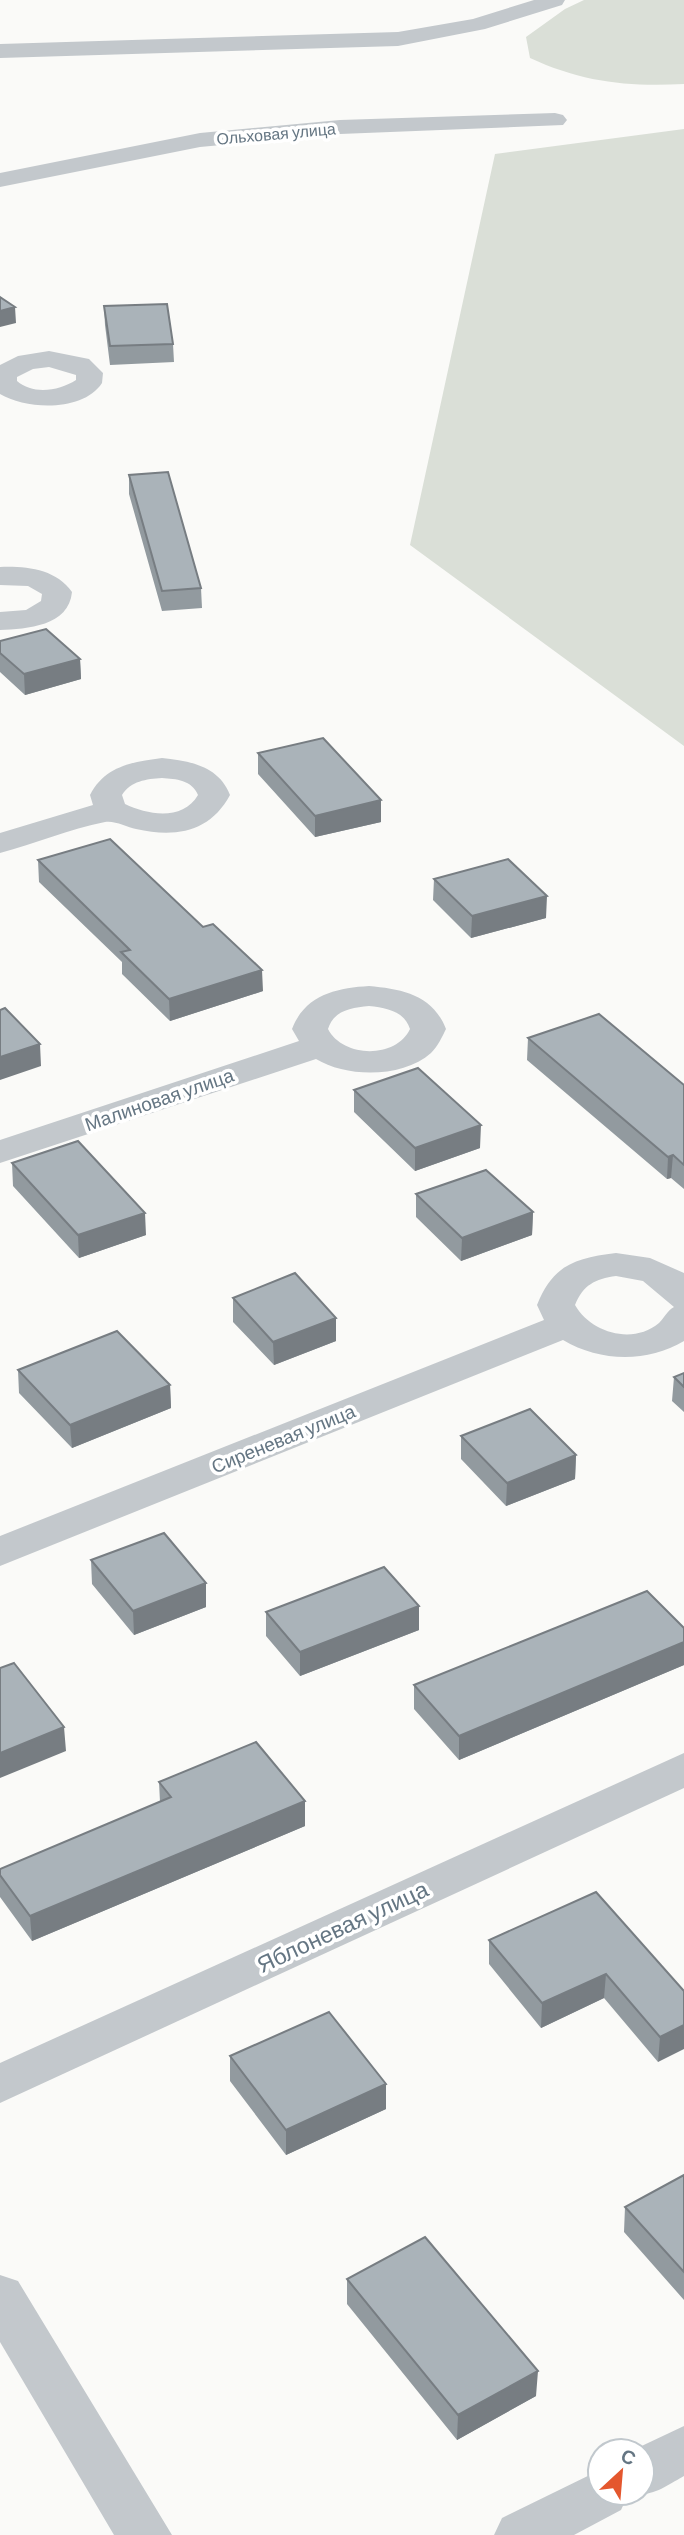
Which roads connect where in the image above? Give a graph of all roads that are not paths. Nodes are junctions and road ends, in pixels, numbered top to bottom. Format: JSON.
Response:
{"nodes":[{"id":1,"x":554,"y":0,"type":"edge"},
{"id":2,"x":0,"y":51,"type":"edge"},
{"id":3,"x":555,"y":120,"type":"dead end"},
{"id":4,"x":0,"y":180,"type":"edge"},
{"id":5,"x":0,"y":576,"type":"edge"},
{"id":6,"x":0,"y":621,"type":"edge"},
{"id":7,"x":111,"y":810,"type":"dead end"},
{"id":8,"x":0,"y":843,"type":"edge"},
{"id":9,"x":318,"y":1046,"type":"dead end"},
{"id":10,"x":0,"y":1152,"type":"edge"},
{"id":11,"x":684,"y":1298,"type":"edge"},
{"id":12,"x":684,"y":1317,"type":"edge"},
{"id":13,"x":566,"y":1325,"type":"junction"},
{"id":14,"x":0,"y":1552,"type":"edge"},
{"id":15,"x":684,"y":1769,"type":"edge"},
{"id":16,"x":0,"y":2084,"type":"edge"},
{"id":17,"x":0,"y":2296,"type":"edge"},
{"id":18,"x":684,"y":2449,"type":"edge"},
{"id":19,"x":656,"y":2464,"type":"edge"},
{"id":20,"x":586,"y":2501,"type":"edge"},
{"id":21,"x":144,"y":2535,"type":"edge"},
{"id":22,"x":522,"y":2535,"type":"edge"}],
"edges":[{"from":1,"to":2,"type":"street"},
{"from":3,"to":4,"type":"street","name":"Ольховая улица"},
{"from":5,"to":6,"type":"street"},
{"from":7,"to":8,"type":"street"},
{"from":9,"to":10,"type":"street","name":"Малиновая улица"},
{"from":11,"to":13,"type":"street"},
{"from":12,"to":13,"type":"street"},
{"from":13,"to":14,"type":"street","name":"Сиреневая улица"},
{"from":15,"to":16,"type":"street","name":"Яблоневая улица"},
{"from":17,"to":21,"type":"street"},
{"from":18,"to":19,"type":"street"},
{"from":20,"to":22,"type":"street"}]}
